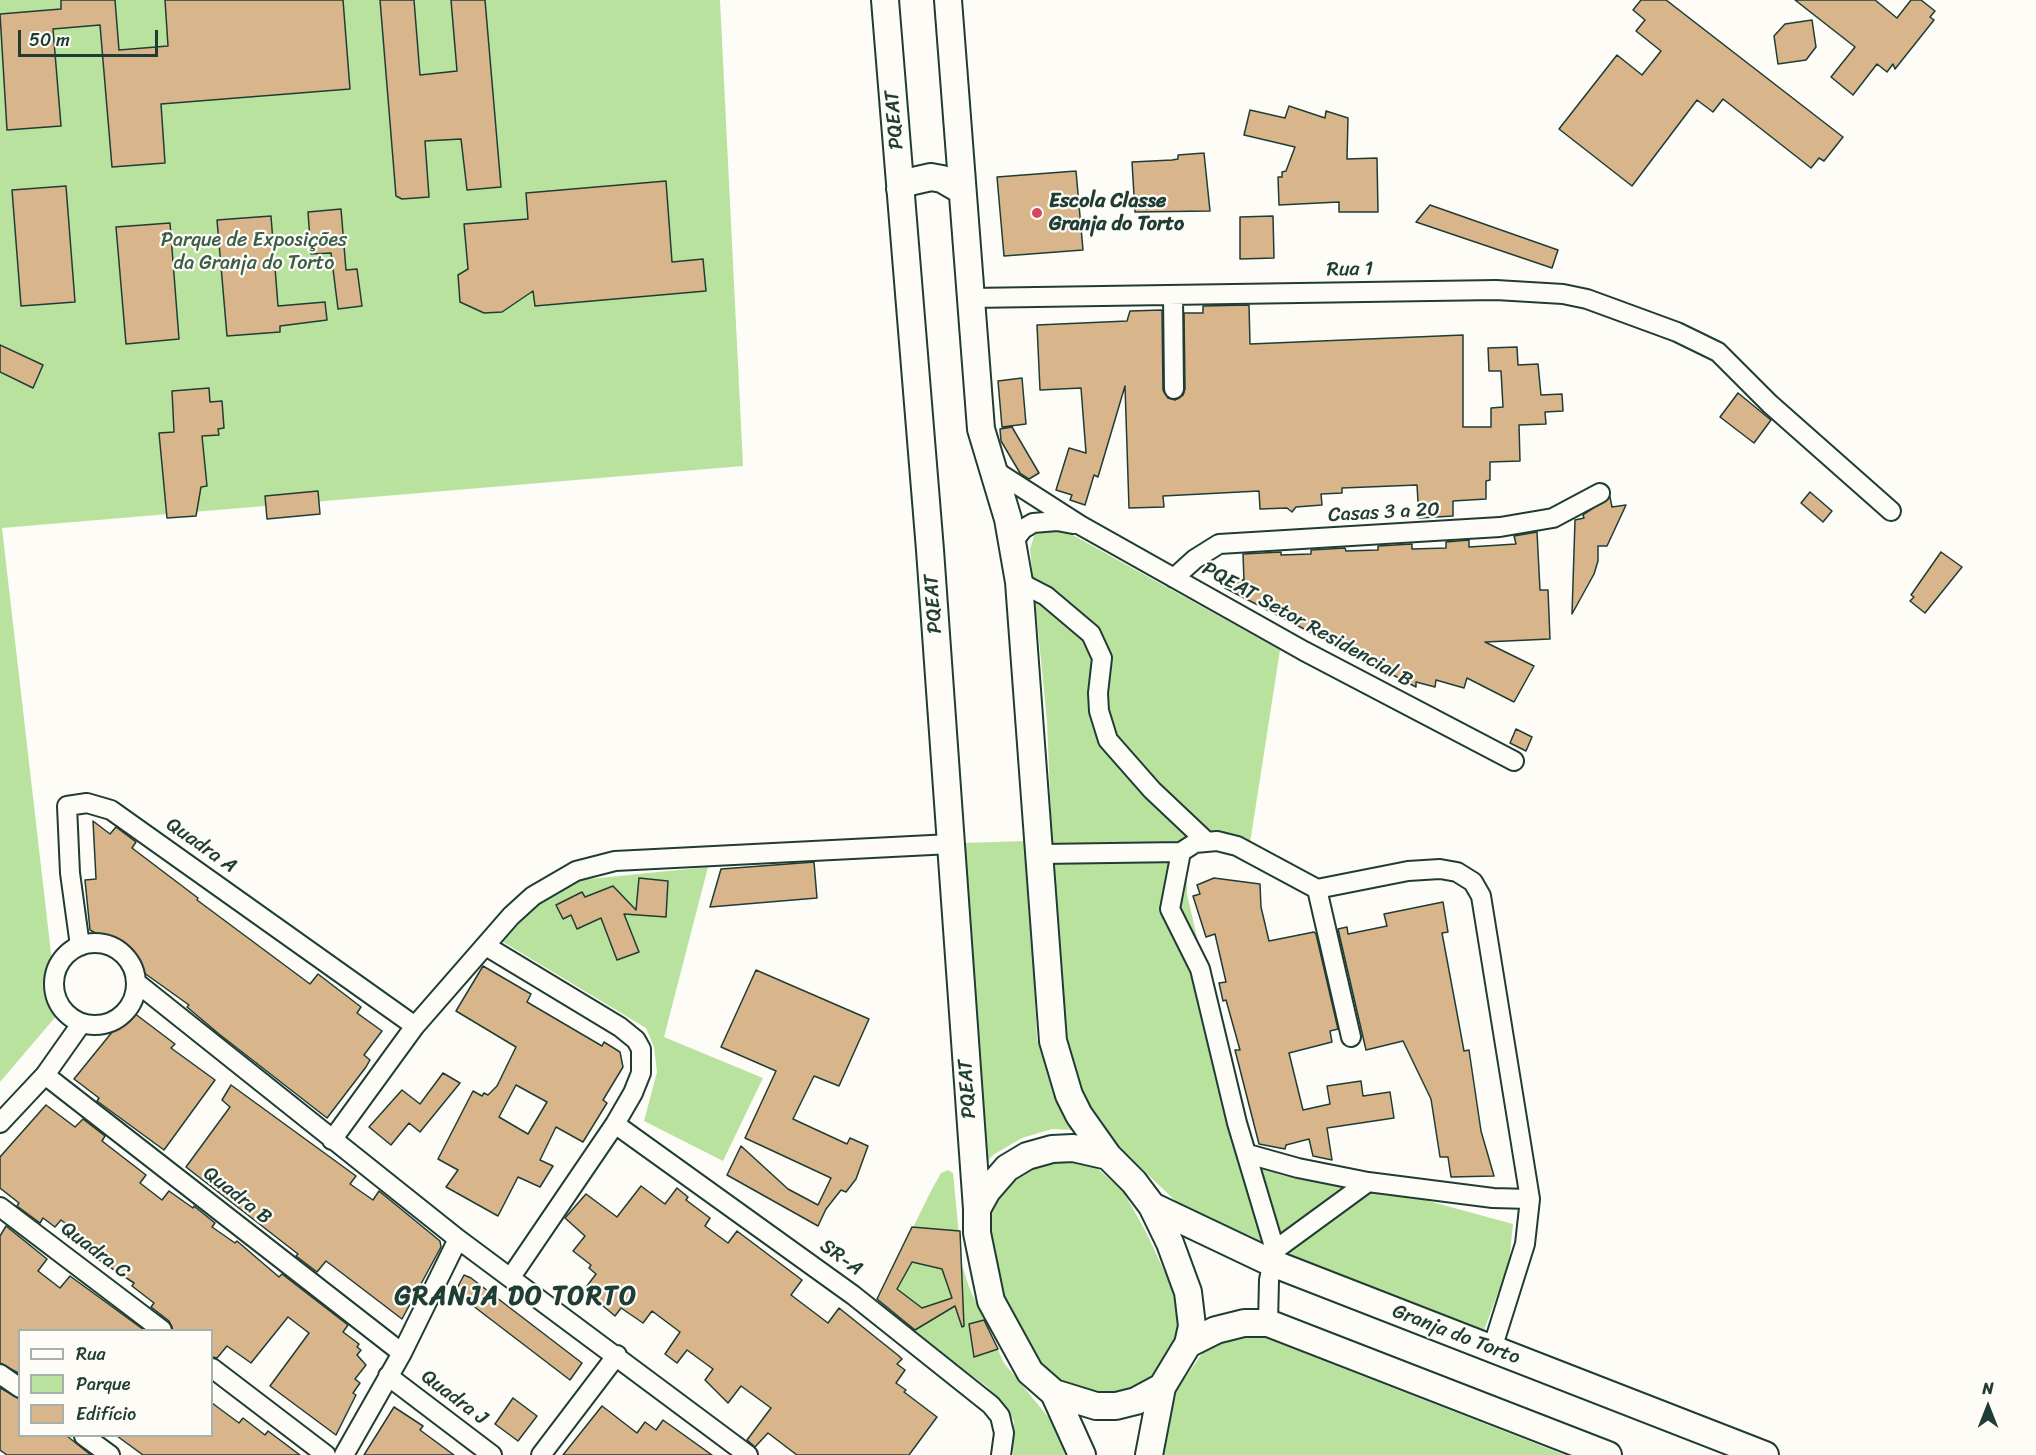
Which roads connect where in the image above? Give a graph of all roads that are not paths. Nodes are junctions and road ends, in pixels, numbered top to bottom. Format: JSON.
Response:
{"nodes":[{"id":1,"x":885,"y":0,"type":"edge"},
{"id":2,"x":948,"y":0,"type":"edge"},
{"id":3,"x":900,"y":189,"type":"junction"},
{"id":4,"x":961,"y":190,"type":"junction"},
{"id":5,"x":1173,"y":295,"type":"junction"},
{"id":6,"x":971,"y":298,"type":"junction"},
{"id":7,"x":1174,"y":389,"type":"dead end"},
{"id":8,"x":991,"y":468,"type":"junction"},
{"id":9,"x":1600,"y":493,"type":"dead end"},
{"id":10,"x":1891,"y":511,"type":"dead end"},
{"id":11,"x":1080,"y":525,"type":"junction"},
{"id":12,"x":1013,"y":542,"type":"junction"},
{"id":13,"x":1174,"y":578,"type":"junction"},
{"id":14,"x":1019,"y":582,"type":"junction"},
{"id":15,"x":1514,"y":761,"type":"dead end"},
{"id":16,"x":1206,"y":841,"type":"junction"},
{"id":17,"x":951,"y":844,"type":"junction"},
{"id":18,"x":1181,"y":852,"type":"junction"},
{"id":19,"x":1041,"y":855,"type":"junction"},
{"id":20,"x":1317,"y":889,"type":"junction"},
{"id":21,"x":80,"y":946,"type":"junction"},
{"id":22,"x":486,"y":946,"type":"junction"},
{"id":23,"x":137,"y":983,"type":"junction"},
{"id":24,"x":81,"y":1024,"type":"junction"},
{"id":25,"x":415,"y":1026,"type":"junction"},
{"id":26,"x":1351,"y":1037,"type":"dead end"},
{"id":27,"x":45,"y":1075,"type":"junction"},
{"id":28,"x":0,"y":1123,"type":"edge"},
{"id":29,"x":615,"y":1124,"type":"junction"},
{"id":30,"x":332,"y":1140,"type":"junction"},
{"id":31,"x":1248,"y":1154,"type":"junction"},
{"id":32,"x":1107,"y":1155,"type":"junction"},
{"id":33,"x":1368,"y":1182,"type":"junction"},
{"id":34,"x":1530,"y":1199,"type":"junction"},
{"id":35,"x":1152,"y":1206,"type":"junction"},
{"id":36,"x":0,"y":1207,"type":"edge"},
{"id":37,"x":977,"y":1209,"type":"junction"},
{"id":38,"x":458,"y":1239,"type":"junction"},
{"id":39,"x":1273,"y":1256,"type":"junction"},
{"id":40,"x":511,"y":1277,"type":"junction"},
{"id":41,"x":1268,"y":1323,"type":"junction"},
{"id":42,"x":161,"y":1329,"type":"edge"},
{"id":43,"x":1188,"y":1344,"type":"junction"},
{"id":44,"x":1492,"y":1349,"type":"junction"},
{"id":45,"x":402,"y":1353,"type":"junction"},
{"id":46,"x":617,"y":1355,"type":"junction"},
{"id":47,"x":213,"y":1369,"type":"edge"},
{"id":48,"x":0,"y":1374,"type":"edge"},
{"id":49,"x":388,"y":1376,"type":"junction"},
{"id":50,"x":18,"y":1387,"type":"edge"},
{"id":51,"x":1162,"y":1388,"type":"junction"},
{"id":52,"x":1054,"y":1393,"type":"junction"},
{"id":53,"x":85,"y":1437,"type":"edge"},
{"id":54,"x":110,"y":1455,"type":"edge"},
{"id":55,"x":326,"y":1455,"type":"edge"},
{"id":56,"x":344,"y":1455,"type":"edge"},
{"id":57,"x":492,"y":1455,"type":"edge"},
{"id":58,"x":541,"y":1455,"type":"edge"},
{"id":59,"x":748,"y":1455,"type":"edge"},
{"id":60,"x":1001,"y":1455,"type":"edge"},
{"id":61,"x":1082,"y":1455,"type":"edge"},
{"id":62,"x":1149,"y":1455,"type":"edge"},
{"id":63,"x":1608,"y":1455,"type":"edge"},
{"id":64,"x":1765,"y":1455,"type":"edge"}],
"edges":[{"from":1,"to":3,"type":"street","name":"PQEAT"},
{"from":2,"to":4,"type":"street"},
{"from":3,"to":4,"type":"street"},
{"from":3,"to":17,"type":"street","name":"PQEAT"},
{"from":4,"to":6,"type":"street"},
{"from":5,"to":6,"type":"street","name":"Rua 1"},
{"from":5,"to":7,"type":"street"},
{"from":5,"to":10,"type":"street","name":"Rua 1"},
{"from":6,"to":8,"type":"street"},
{"from":8,"to":11,"type":"street","name":"PQEAT Setor Residencial B"},
{"from":8,"to":12,"type":"street"},
{"from":9,"to":13,"type":"street","name":"Casas 3 a 20"},
{"from":11,"to":12,"type":"street"},
{"from":11,"to":13,"type":"street","name":"PQEAT Setor Residencial B"},
{"from":12,"to":14,"type":"street"},
{"from":13,"to":15,"type":"street","name":"PQEAT Setor Residencial B"},
{"from":14,"to":16,"type":"street"},
{"from":14,"to":19,"type":"street"},
{"from":16,"to":18,"type":"street"},
{"from":16,"to":20,"type":"street"},
{"from":17,"to":22,"type":"street"},
{"from":17,"to":37,"type":"street","name":"PQEAT"},
{"from":18,"to":19,"type":"street"},
{"from":18,"to":31,"type":"street"},
{"from":19,"to":32,"type":"street"},
{"from":20,"to":26,"type":"street"},
{"from":20,"to":34,"type":"street"},
{"from":21,"to":23,"type":"street"},
{"from":21,"to":24,"type":"street"},
{"from":21,"to":25,"type":"street","name":"Quadra A"},
{"from":22,"to":25,"type":"street"},
{"from":22,"to":29,"type":"street"},
{"from":23,"to":24,"type":"street"},
{"from":23,"to":30,"type":"street"},
{"from":24,"to":27,"type":"street"},
{"from":25,"to":30,"type":"street"},
{"from":27,"to":28,"type":"street"},
{"from":27,"to":45,"type":"street","name":"Quadra B"},
{"from":29,"to":40,"type":"street"},
{"from":29,"to":60,"type":"street","name":"SR-A"},
{"from":30,"to":38,"type":"street"},
{"from":31,"to":33,"type":"street"},
{"from":31,"to":39,"type":"street"},
{"from":32,"to":35,"type":"street"},
{"from":32,"to":37,"type":"street"},
{"from":33,"to":34,"type":"street"},
{"from":33,"to":39,"type":"street"},
{"from":34,"to":44,"type":"street"},
{"from":35,"to":39,"type":"street","name":"Granja do Torto"},
{"from":35,"to":43,"type":"street"},
{"from":36,"to":42,"type":"street","name":"Quadra C"},
{"from":37,"to":52,"type":"street","name":"PQEAT"},
{"from":38,"to":40,"type":"street"},
{"from":38,"to":45,"type":"street"},
{"from":39,"to":41,"type":"street"},
{"from":39,"to":44,"type":"street","name":"Granja do Torto"},
{"from":40,"to":46,"type":"street"},
{"from":41,"to":43,"type":"street"},
{"from":41,"to":63,"type":"street"},
{"from":43,"to":51,"type":"street"},
{"from":44,"to":64,"type":"street","name":"Granja do Torto"},
{"from":45,"to":49,"type":"street"},
{"from":46,"to":58,"type":"street"},
{"from":46,"to":59,"type":"street"},
{"from":47,"to":55,"type":"street"},
{"from":48,"to":50,"type":"street"},
{"from":49,"to":56,"type":"street"},
{"from":49,"to":57,"type":"street","name":"Quadra J"},
{"from":51,"to":52,"type":"street"},
{"from":51,"to":62,"type":"street"},
{"from":52,"to":61,"type":"street"},
{"from":53,"to":54,"type":"street"}]}
